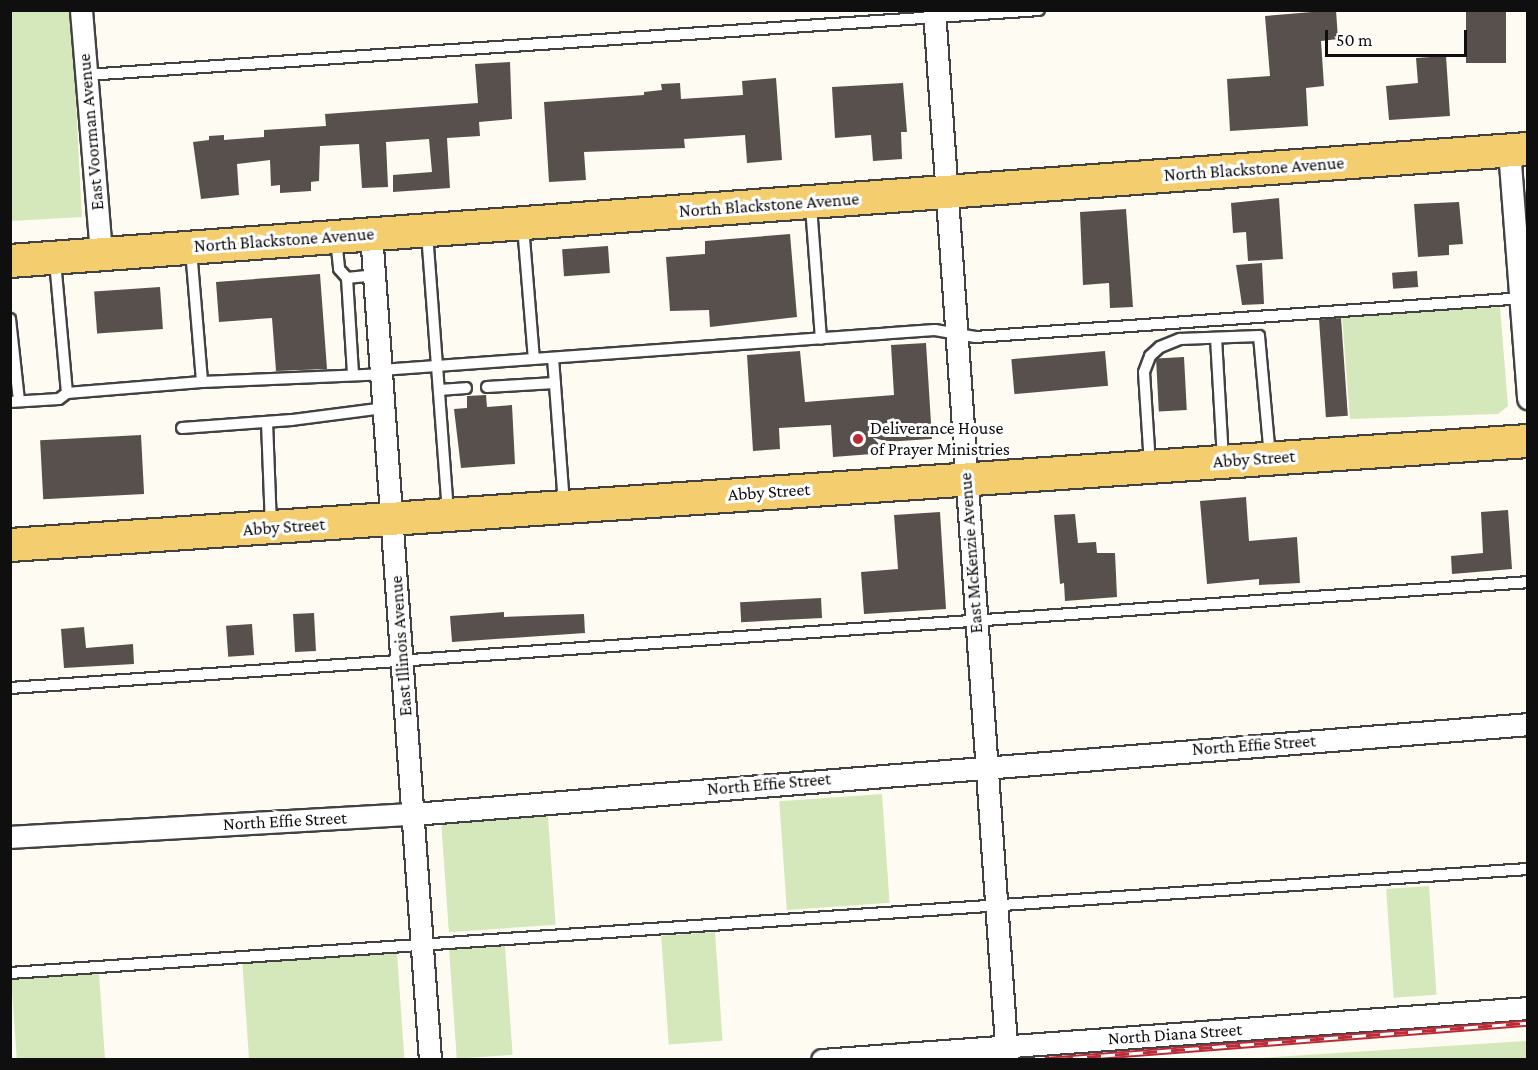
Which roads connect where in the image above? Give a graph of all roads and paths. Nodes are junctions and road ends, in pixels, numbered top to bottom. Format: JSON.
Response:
{"nodes":[{"id":1,"x":81,"y":10,"type":"edge"},
{"id":2,"x":1039,"y":10,"type":"edge"},
{"id":3,"x":934,"y":14,"type":"edge"},
{"id":4,"x":86,"y":75,"type":"junction"},
{"id":5,"x":1518,"y":149,"type":"edge"},
{"id":6,"x":946,"y":193,"type":"junction"},
{"id":7,"x":811,"y":202,"type":"junction"},
{"id":8,"x":523,"y":223,"type":"junction"},
{"id":9,"x":427,"y":229,"type":"junction"},
{"id":10,"x":371,"y":233,"type":"junction"},
{"id":11,"x":336,"y":236,"type":"junction"},
{"id":12,"x":191,"y":247,"type":"junction"},
{"id":13,"x":100,"y":254,"type":"junction"},
{"id":14,"x":54,"y":258,"type":"junction"},
{"id":15,"x":10,"y":261,"type":"edge"},
{"id":16,"x":374,"y":275,"type":"junction"},
{"id":17,"x":347,"y":278,"type":"junction"},
{"id":18,"x":1524,"y":298,"type":"edge"},
{"id":19,"x":10,"y":320,"type":"edge"},
{"id":20,"x":956,"y":334,"type":"junction"},
{"id":21,"x":1216,"y":338,"type":"junction"},
{"id":22,"x":821,"y":339,"type":"junction"},
{"id":23,"x":554,"y":358,"type":"junction"},
{"id":24,"x":534,"y":359,"type":"junction"},
{"id":25,"x":437,"y":366,"type":"junction"},
{"id":26,"x":381,"y":372,"type":"junction"},
{"id":27,"x":353,"y":373,"type":"junction"},
{"id":28,"x":202,"y":382,"type":"junction"},
{"id":29,"x":555,"y":383,"type":"junction"},
{"id":30,"x":487,"y":387,"type":"dead end"},
{"id":31,"x":466,"y":388,"type":"dead end"},
{"id":32,"x":439,"y":390,"type":"junction"},
{"id":33,"x":67,"y":393,"type":"junction"},
{"id":34,"x":1527,"y":398,"type":"edge"},
{"id":35,"x":15,"y":401,"type":"edge"},
{"id":36,"x":384,"y":408,"type":"junction"},
{"id":37,"x":267,"y":422,"type":"junction"},
{"id":38,"x":182,"y":428,"type":"dead end"},
{"id":39,"x":1527,"y":441,"type":"edge"},
{"id":40,"x":1270,"y":458,"type":"junction"},
{"id":41,"x":1223,"y":461,"type":"junction"},
{"id":42,"x":1150,"y":465,"type":"junction"},
{"id":43,"x":965,"y":478,"type":"junction"},
{"id":44,"x":564,"y":507,"type":"junction"},
{"id":45,"x":448,"y":515,"type":"junction"},
{"id":46,"x":392,"y":519,"type":"junction"},
{"id":47,"x":271,"y":528,"type":"junction"},
{"id":48,"x":10,"y":545,"type":"edge"},
{"id":49,"x":1527,"y":582,"type":"edge"},
{"id":50,"x":976,"y":621,"type":"junction"},
{"id":51,"x":402,"y":661,"type":"junction"},
{"id":52,"x":10,"y":688,"type":"edge"},
{"id":53,"x":1527,"y":724,"type":"edge"},
{"id":54,"x":986,"y":766,"type":"junction"},
{"id":55,"x":413,"y":814,"type":"junction"},
{"id":56,"x":10,"y":837,"type":"edge"},
{"id":57,"x":1527,"y":869,"type":"edge"},
{"id":58,"x":996,"y":906,"type":"junction"},
{"id":59,"x":422,"y":945,"type":"junction"},
{"id":60,"x":10,"y":973,"type":"edge"},
{"id":61,"x":1527,"y":1008,"type":"edge"},
{"id":62,"x":1006,"y":1053,"type":"edge"},
{"id":63,"x":430,"y":1059,"type":"edge"},
{"id":64,"x":822,"y":1059,"type":"edge"}],
"edges":[{"from":1,"to":4,"type":"street","name":"East Voorman Avenue"},
{"from":2,"to":3,"type":"lane"},
{"from":3,"to":4,"type":"lane"},
{"from":3,"to":6,"type":"street","name":"East McKenzie Avenue"},
{"from":4,"to":13,"type":"street","name":"East Voorman Avenue"},
{"from":5,"to":6,"type":"main road","name":"North Blackstone Avenue"},
{"from":5,"to":18,"type":"street"},
{"from":6,"to":7,"type":"main road","name":"North Blackstone Avenue"},
{"from":6,"to":20,"type":"street","name":"East McKenzie Avenue"},
{"from":7,"to":8,"type":"main road","name":"North Blackstone Avenue"},
{"from":7,"to":22,"type":"lane"},
{"from":8,"to":9,"type":"main road","name":"North Blackstone Avenue"},
{"from":8,"to":24,"type":"lane"},
{"from":9,"to":10,"type":"main road","name":"North Blackstone Avenue"},
{"from":9,"to":25,"type":"lane"},
{"from":10,"to":11,"type":"main road","name":"North Blackstone Avenue"},
{"from":10,"to":16,"type":"street","name":"East Illinois Avenue"},
{"from":11,"to":12,"type":"main road","name":"North Blackstone Avenue"},
{"from":11,"to":17,"type":"lane"},
{"from":12,"to":13,"type":"main road","name":"North Blackstone Avenue"},
{"from":12,"to":28,"type":"lane"},
{"from":13,"to":14,"type":"main road","name":"North Blackstone Avenue"},
{"from":14,"to":15,"type":"main road","name":"North Blackstone Avenue"},
{"from":14,"to":33,"type":"lane"},
{"from":16,"to":17,"type":"lane"},
{"from":16,"to":26,"type":"street","name":"East Illinois Avenue"},
{"from":17,"to":27,"type":"lane"},
{"from":18,"to":20,"type":"lane"},
{"from":18,"to":34,"type":"street"},
{"from":19,"to":35,"type":"lane"},
{"from":20,"to":22,"type":"lane"},
{"from":20,"to":43,"type":"street","name":"East McKenzie Avenue"},
{"from":21,"to":40,"type":"lane"},
{"from":21,"to":41,"type":"lane"},
{"from":21,"to":42,"type":"lane"},
{"from":22,"to":23,"type":"lane"},
{"from":23,"to":24,"type":"lane"},
{"from":23,"to":29,"type":"lane"},
{"from":24,"to":25,"type":"lane"},
{"from":25,"to":26,"type":"lane"},
{"from":25,"to":32,"type":"lane"},
{"from":26,"to":27,"type":"lane"},
{"from":26,"to":36,"type":"street","name":"East Illinois Avenue"},
{"from":27,"to":28,"type":"lane"},
{"from":28,"to":33,"type":"lane"},
{"from":29,"to":30,"type":"lane"},
{"from":29,"to":44,"type":"lane"},
{"from":31,"to":32,"type":"lane"},
{"from":32,"to":45,"type":"lane"},
{"from":33,"to":35,"type":"lane"},
{"from":36,"to":37,"type":"lane"},
{"from":36,"to":46,"type":"street","name":"East Illinois Avenue"},
{"from":37,"to":38,"type":"lane"},
{"from":37,"to":47,"type":"lane"},
{"from":39,"to":40,"type":"main road","name":"Abby Street"},
{"from":40,"to":41,"type":"main road","name":"Abby Street"},
{"from":41,"to":42,"type":"main road","name":"Abby Street"},
{"from":42,"to":43,"type":"main road","name":"Abby Street"},
{"from":43,"to":44,"type":"main road","name":"Abby Street"},
{"from":43,"to":50,"type":"street","name":"East McKenzie Avenue"},
{"from":44,"to":45,"type":"main road","name":"Abby Street"},
{"from":45,"to":46,"type":"main road","name":"Abby Street"},
{"from":46,"to":47,"type":"main road","name":"Abby Street"},
{"from":46,"to":51,"type":"street","name":"East Illinois Avenue"},
{"from":47,"to":48,"type":"main road","name":"Abby Street"},
{"from":49,"to":50,"type":"lane"},
{"from":50,"to":51,"type":"lane"},
{"from":50,"to":54,"type":"street","name":"East McKenzie Avenue"},
{"from":51,"to":52,"type":"lane"},
{"from":51,"to":55,"type":"street","name":"East Illinois Avenue"},
{"from":53,"to":54,"type":"street","name":"North Effie Street"},
{"from":54,"to":55,"type":"street","name":"North Effie Street"},
{"from":54,"to":58,"type":"street","name":"East McKenzie Avenue"},
{"from":55,"to":56,"type":"street","name":"North Effie Street"},
{"from":55,"to":59,"type":"street","name":"East Illinois Avenue"},
{"from":57,"to":58,"type":"lane"},
{"from":58,"to":59,"type":"lane"},
{"from":58,"to":62,"type":"street","name":"East McKenzie Avenue"},
{"from":59,"to":60,"type":"lane"},
{"from":59,"to":63,"type":"street","name":"East Illinois Avenue"},
{"from":61,"to":62,"type":"street","name":"North Diana Street"},
{"from":62,"to":64,"type":"street","name":"North Diana Street"}]}
